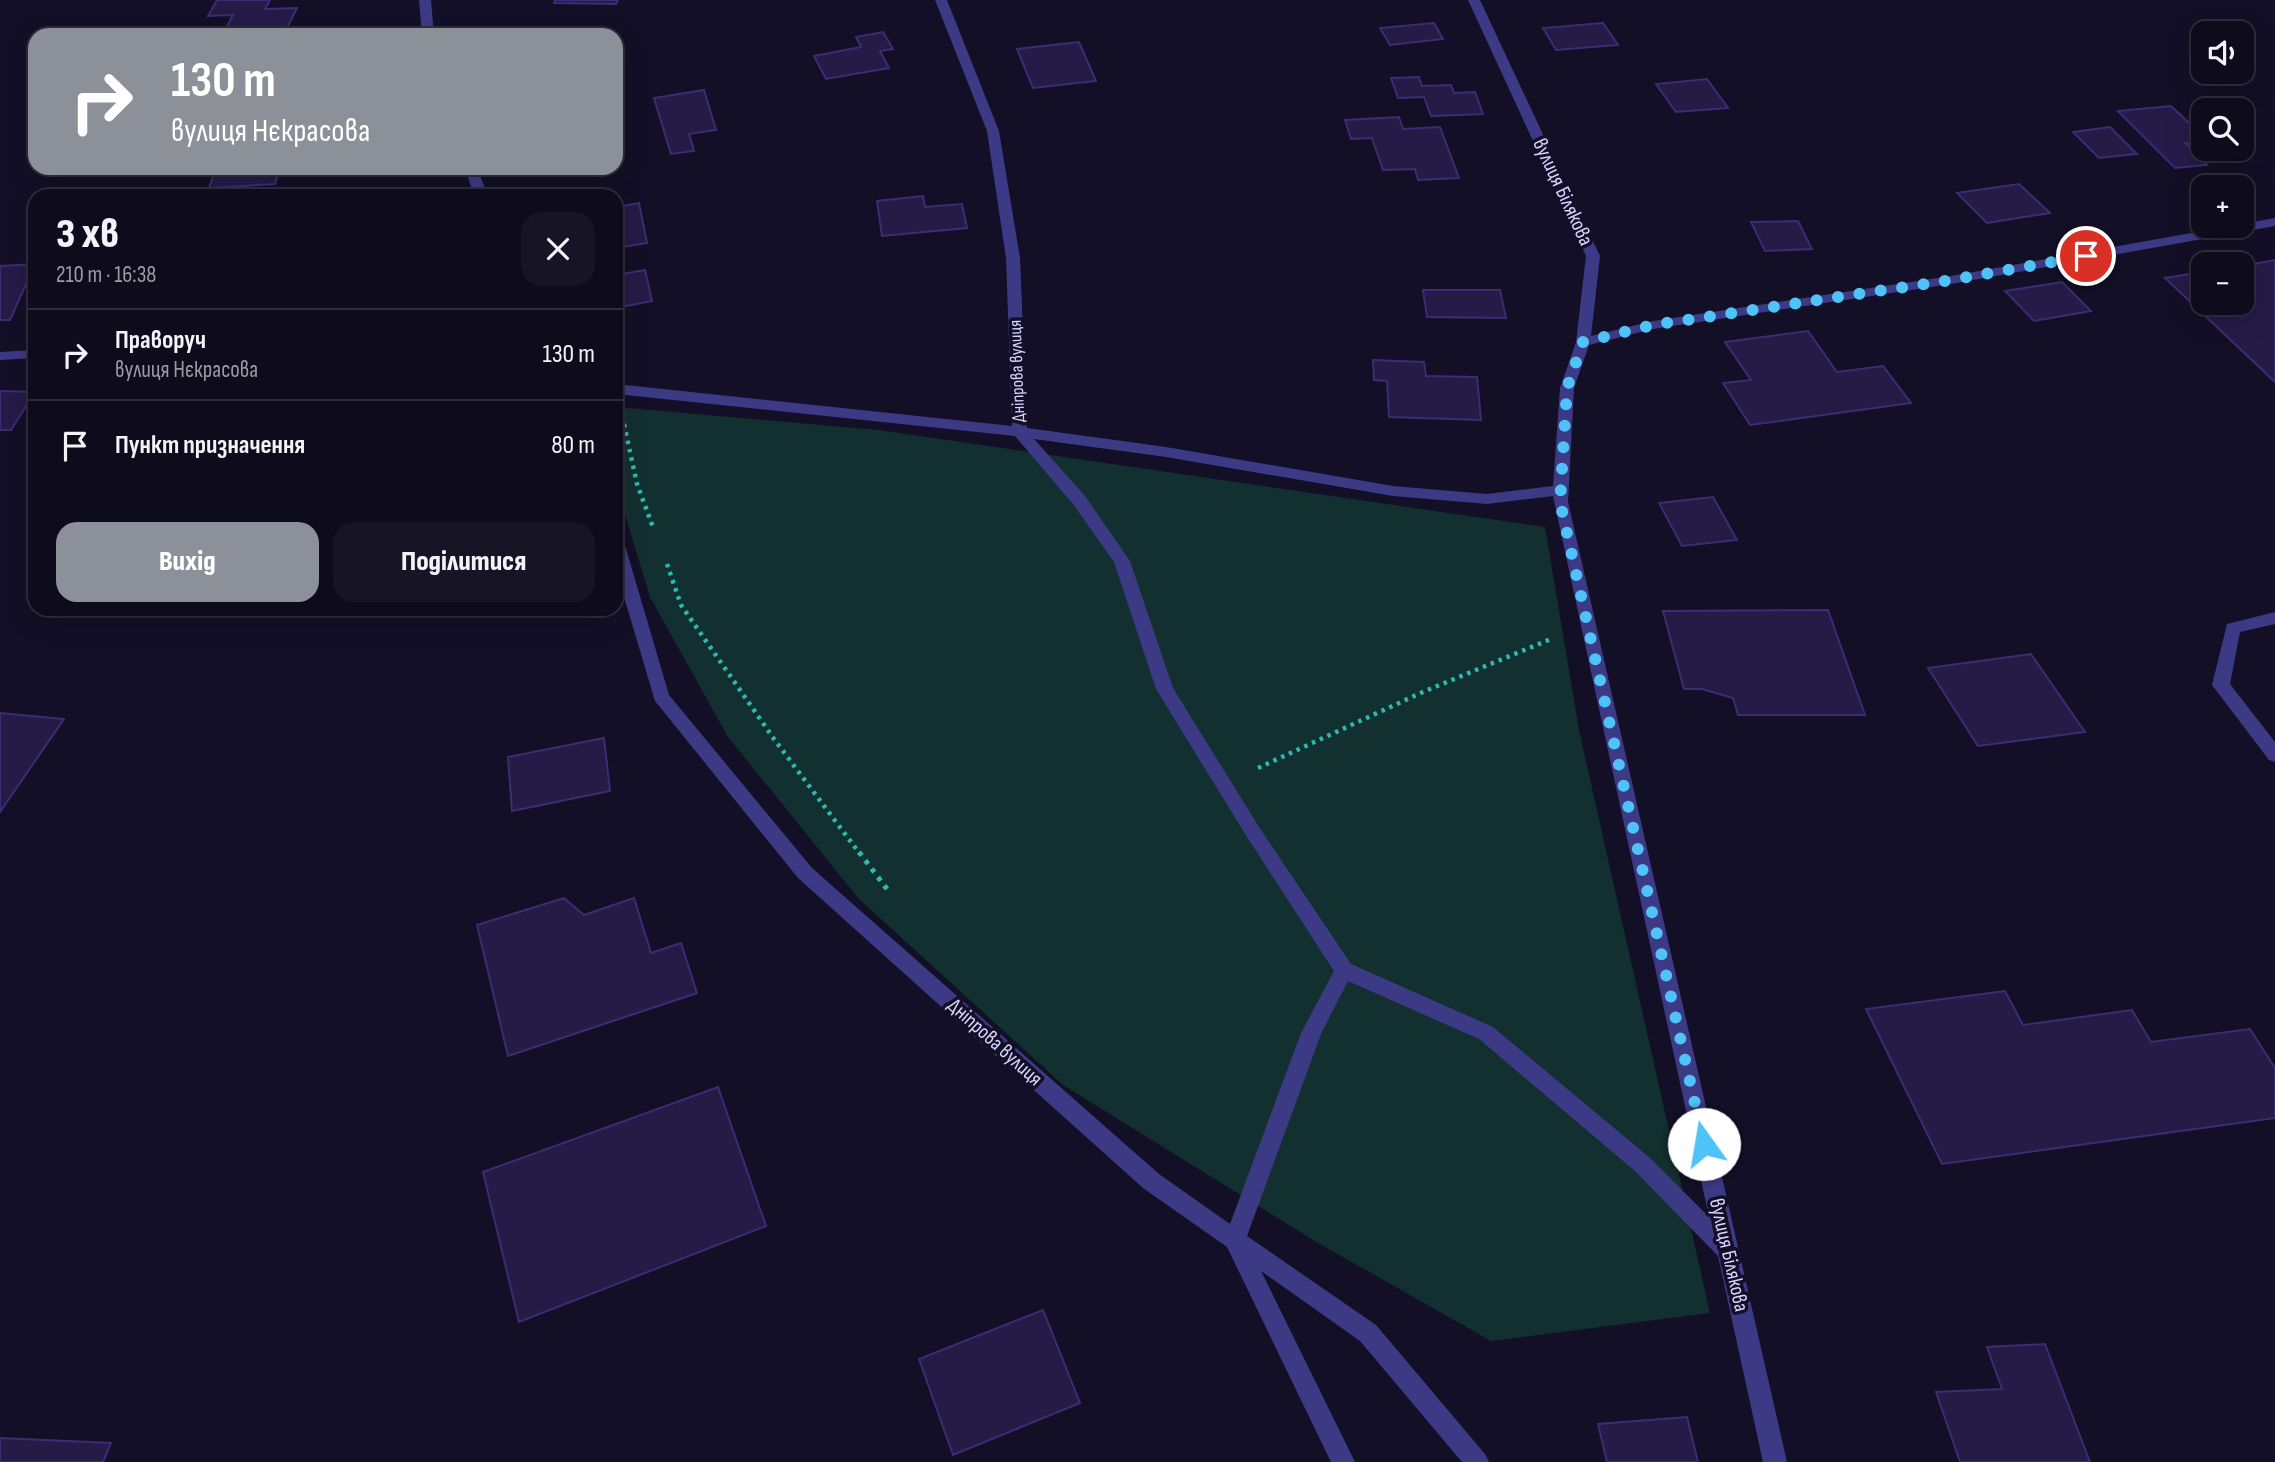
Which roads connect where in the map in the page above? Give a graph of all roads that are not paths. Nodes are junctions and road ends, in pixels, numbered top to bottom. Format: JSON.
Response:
{"nodes":[{"id":1,"x":425,"y":0,"type":"edge"},
{"id":2,"x":941,"y":0,"type":"edge"},
{"id":3,"x":1474,"y":0,"type":"edge"},
{"id":4,"x":427,"y":28,"type":"edge"},
{"id":5,"x":2275,"y":222,"type":"edge"},
{"id":6,"x":1583,"y":342,"type":"junction"},
{"id":7,"x":28,"y":354,"type":"edge"},
{"id":8,"x":0,"y":356,"type":"edge"},
{"id":9,"x":623,"y":390,"type":"edge"},
{"id":10,"x":1020,"y":432,"type":"junction"},
{"id":11,"x":1561,"y":490,"type":"junction"},
{"id":12,"x":623,"y":566,"type":"edge"},
{"id":13,"x":2275,"y":618,"type":"edge"},
{"id":14,"x":2275,"y":755,"type":"edge"},
{"id":15,"x":1344,"y":970,"type":"junction"},
{"id":16,"x":1235,"y":1240,"type":"junction"},
{"id":17,"x":1728,"y":1251,"type":"junction"},
{"id":18,"x":1343,"y":1462,"type":"edge"},
{"id":19,"x":1477,"y":1462,"type":"edge"},
{"id":20,"x":1775,"y":1462,"type":"edge"}],
"edges":[{"from":1,"to":4,"type":"street"},
{"from":2,"to":10,"type":"street","name":"Дніпрова вулиця"},
{"from":3,"to":6,"type":"street","name":"вулиця Білякова"},
{"from":5,"to":6,"type":"street"},
{"from":6,"to":11,"type":"street","name":"вулиця Білякова"},
{"from":7,"to":8,"type":"street"},
{"from":9,"to":10,"type":"street","name":"Дніпрова вулиця"},
{"from":10,"to":11,"type":"street"},
{"from":10,"to":15,"type":"street"},
{"from":11,"to":17,"type":"street","name":"вулиця Білякова"},
{"from":12,"to":16,"type":"street","name":"Дніпрова вулиця"},
{"from":13,"to":14,"type":"street"},
{"from":15,"to":16,"type":"street"},
{"from":15,"to":17,"type":"street"},
{"from":16,"to":18,"type":"street"},
{"from":16,"to":19,"type":"street","name":"Дніпрова вулиця"},
{"from":17,"to":20,"type":"street","name":"вулиця Білякова"}]}
